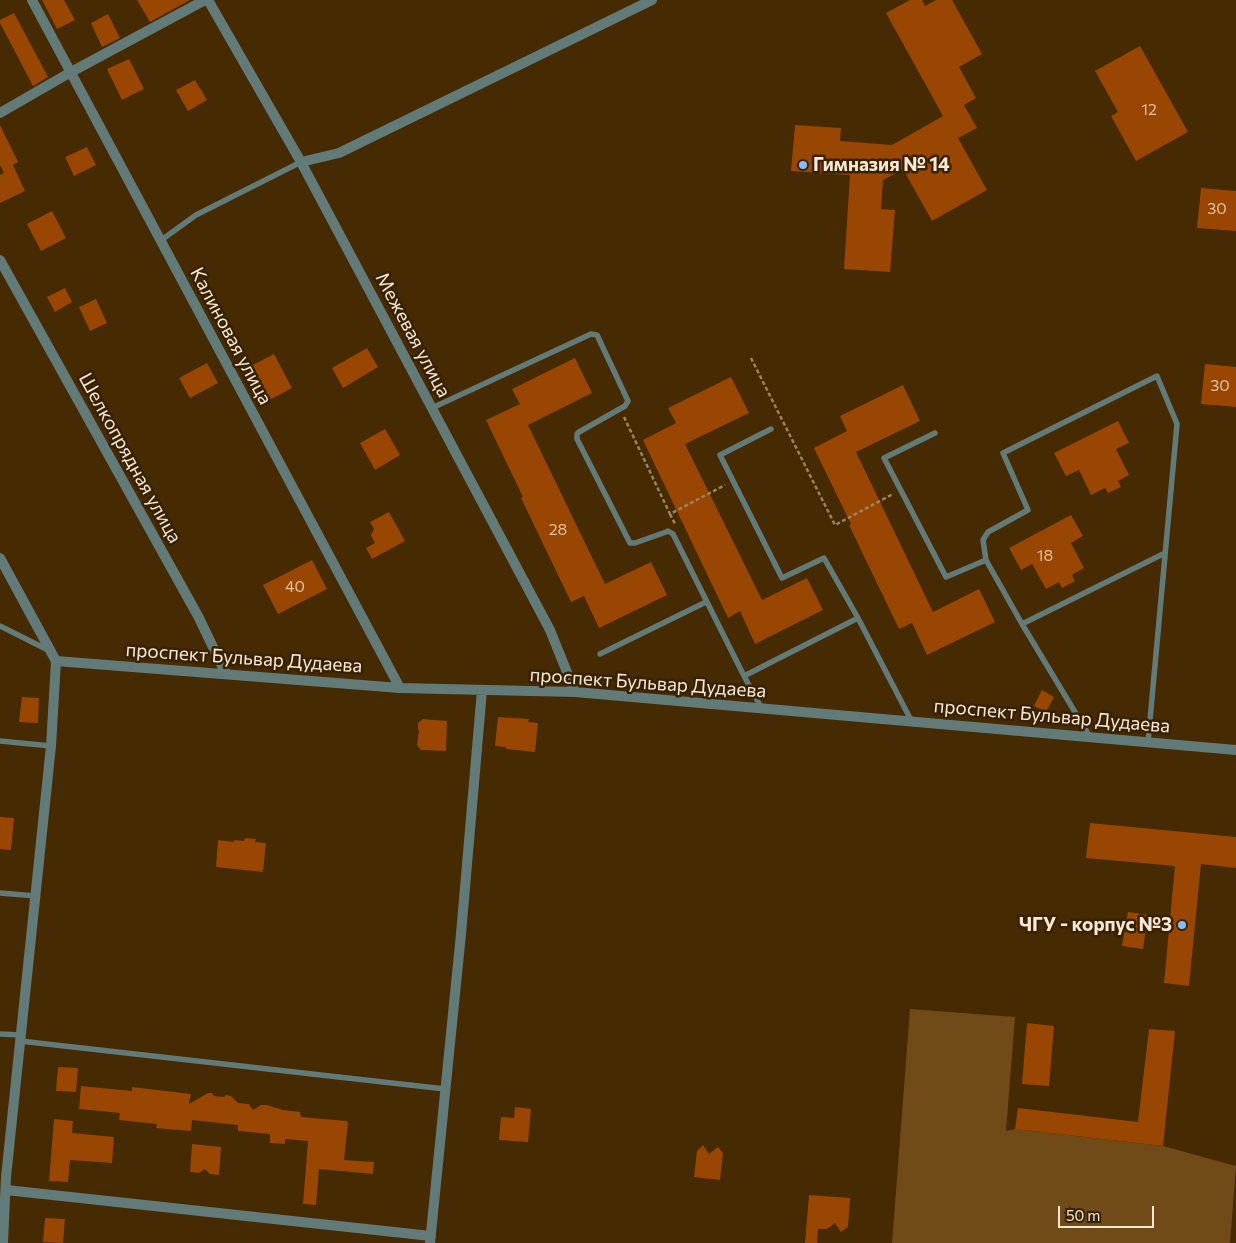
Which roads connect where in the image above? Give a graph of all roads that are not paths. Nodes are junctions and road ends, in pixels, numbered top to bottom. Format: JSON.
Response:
{"nodes":[{"id":1,"x":32,"y":0,"type":"edge"},
{"id":2,"x":207,"y":0,"type":"edge"},
{"id":3,"x":652,"y":0,"type":"edge"},
{"id":4,"x":71,"y":72,"type":"junction"},
{"id":5,"x":0,"y":112,"type":"edge"},
{"id":6,"x":301,"y":162,"type":"junction"},
{"id":7,"x":160,"y":241,"type":"junction"},
{"id":8,"x":0,"y":260,"type":"edge"},
{"id":9,"x":432,"y":408,"type":"junction"},
{"id":10,"x":770,"y":429,"type":"dead end"},
{"id":11,"x":935,"y":433,"type":"dead end"},
{"id":12,"x":1165,"y":553,"type":"junction"},
{"id":13,"x":0,"y":558,"type":"edge"},
{"id":14,"x":986,"y":560,"type":"junction"},
{"id":15,"x":706,"y":602,"type":"junction"},
{"id":16,"x":858,"y":618,"type":"junction"},
{"id":17,"x":1022,"y":624,"type":"junction"},
{"id":18,"x":0,"y":626,"type":"edge"},
{"id":19,"x":600,"y":654,"type":"dead end"},
{"id":20,"x":54,"y":656,"type":"junction"},
{"id":21,"x":226,"y":674,"type":"junction"},
{"id":22,"x":744,"y":676,"type":"junction"},
{"id":23,"x":400,"y":688,"type":"junction"},
{"id":24,"x":482,"y":690,"type":"junction"},
{"id":25,"x":575,"y":692,"type":"junction"},
{"id":26,"x":762,"y":709,"type":"junction"},
{"id":27,"x":912,"y":722,"type":"junction"},
{"id":28,"x":1090,"y":737,"type":"junction"},
{"id":29,"x":0,"y":741,"type":"edge"},
{"id":30,"x":1148,"y":742,"type":"junction"},
{"id":31,"x":51,"y":746,"type":"junction"},
{"id":32,"x":1236,"y":750,"type":"edge"},
{"id":33,"x":0,"y":893,"type":"edge"},
{"id":34,"x":36,"y":896,"type":"junction"},
{"id":35,"x":0,"y":1034,"type":"edge"},
{"id":36,"x":21,"y":1038,"type":"junction"},
{"id":37,"x":445,"y":1089,"type":"junction"},
{"id":38,"x":3,"y":1177,"type":"edge"},
{"id":39,"x":6,"y":1190,"type":"junction"},
{"id":40,"x":430,"y":1239,"type":"edge"},
{"id":41,"x":3,"y":1243,"type":"edge"}],
"edges":[{"from":1,"to":4,"type":"street","name":"Калиновая улица"},
{"from":2,"to":4,"type":"street"},
{"from":2,"to":6,"type":"street","name":"Межевая улица"},
{"from":3,"to":6,"type":"street"},
{"from":4,"to":5,"type":"street"},
{"from":4,"to":7,"type":"street","name":"Калиновая улица"},
{"from":6,"to":7,"type":"lane"},
{"from":6,"to":9,"type":"street","name":"Межевая улица"},
{"from":7,"to":23,"type":"street","name":"Калиновая улица"},
{"from":8,"to":21,"type":"street","name":"Шелкопрядная улица"},
{"from":9,"to":15,"type":"lane"},
{"from":9,"to":25,"type":"street","name":"Межевая улица"},
{"from":10,"to":16,"type":"lane"},
{"from":11,"to":14,"type":"lane"},
{"from":12,"to":14,"type":"lane"},
{"from":12,"to":17,"type":"lane"},
{"from":12,"to":30,"type":"lane"},
{"from":13,"to":20,"type":"street"},
{"from":14,"to":17,"type":"lane"},
{"from":15,"to":19,"type":"lane"},
{"from":15,"to":22,"type":"lane"},
{"from":16,"to":22,"type":"lane"},
{"from":16,"to":27,"type":"lane"},
{"from":17,"to":28,"type":"lane"},
{"from":18,"to":20,"type":"lane"},
{"from":20,"to":21,"type":"street","name":"проспект Бульвар Дудаева"},
{"from":20,"to":31,"type":"street"},
{"from":21,"to":23,"type":"street","name":"проспект Бульвар Дудаева"},
{"from":22,"to":26,"type":"lane"},
{"from":23,"to":24,"type":"street","name":"проспект Бульвар Дудаева"},
{"from":24,"to":25,"type":"street","name":"проспект Бульвар Дудаева"},
{"from":24,"to":37,"type":"street"},
{"from":25,"to":26,"type":"street","name":"проспект Бульвар Дудаева"},
{"from":26,"to":27,"type":"street","name":"проспект Бульвар Дудаева"},
{"from":27,"to":28,"type":"street","name":"проспект Бульвар Дудаева"},
{"from":28,"to":30,"type":"street","name":"проспект Бульвар Дудаева"},
{"from":29,"to":31,"type":"lane"},
{"from":30,"to":32,"type":"street","name":"проспект Бульвар Дудаева"},
{"from":31,"to":34,"type":"street"},
{"from":33,"to":34,"type":"lane"},
{"from":34,"to":36,"type":"street"},
{"from":35,"to":36,"type":"lane"},
{"from":36,"to":37,"type":"lane"},
{"from":36,"to":38,"type":"street"},
{"from":37,"to":40,"type":"street"},
{"from":38,"to":39,"type":"street"},
{"from":39,"to":40,"type":"street"},
{"from":39,"to":41,"type":"street"}]}
